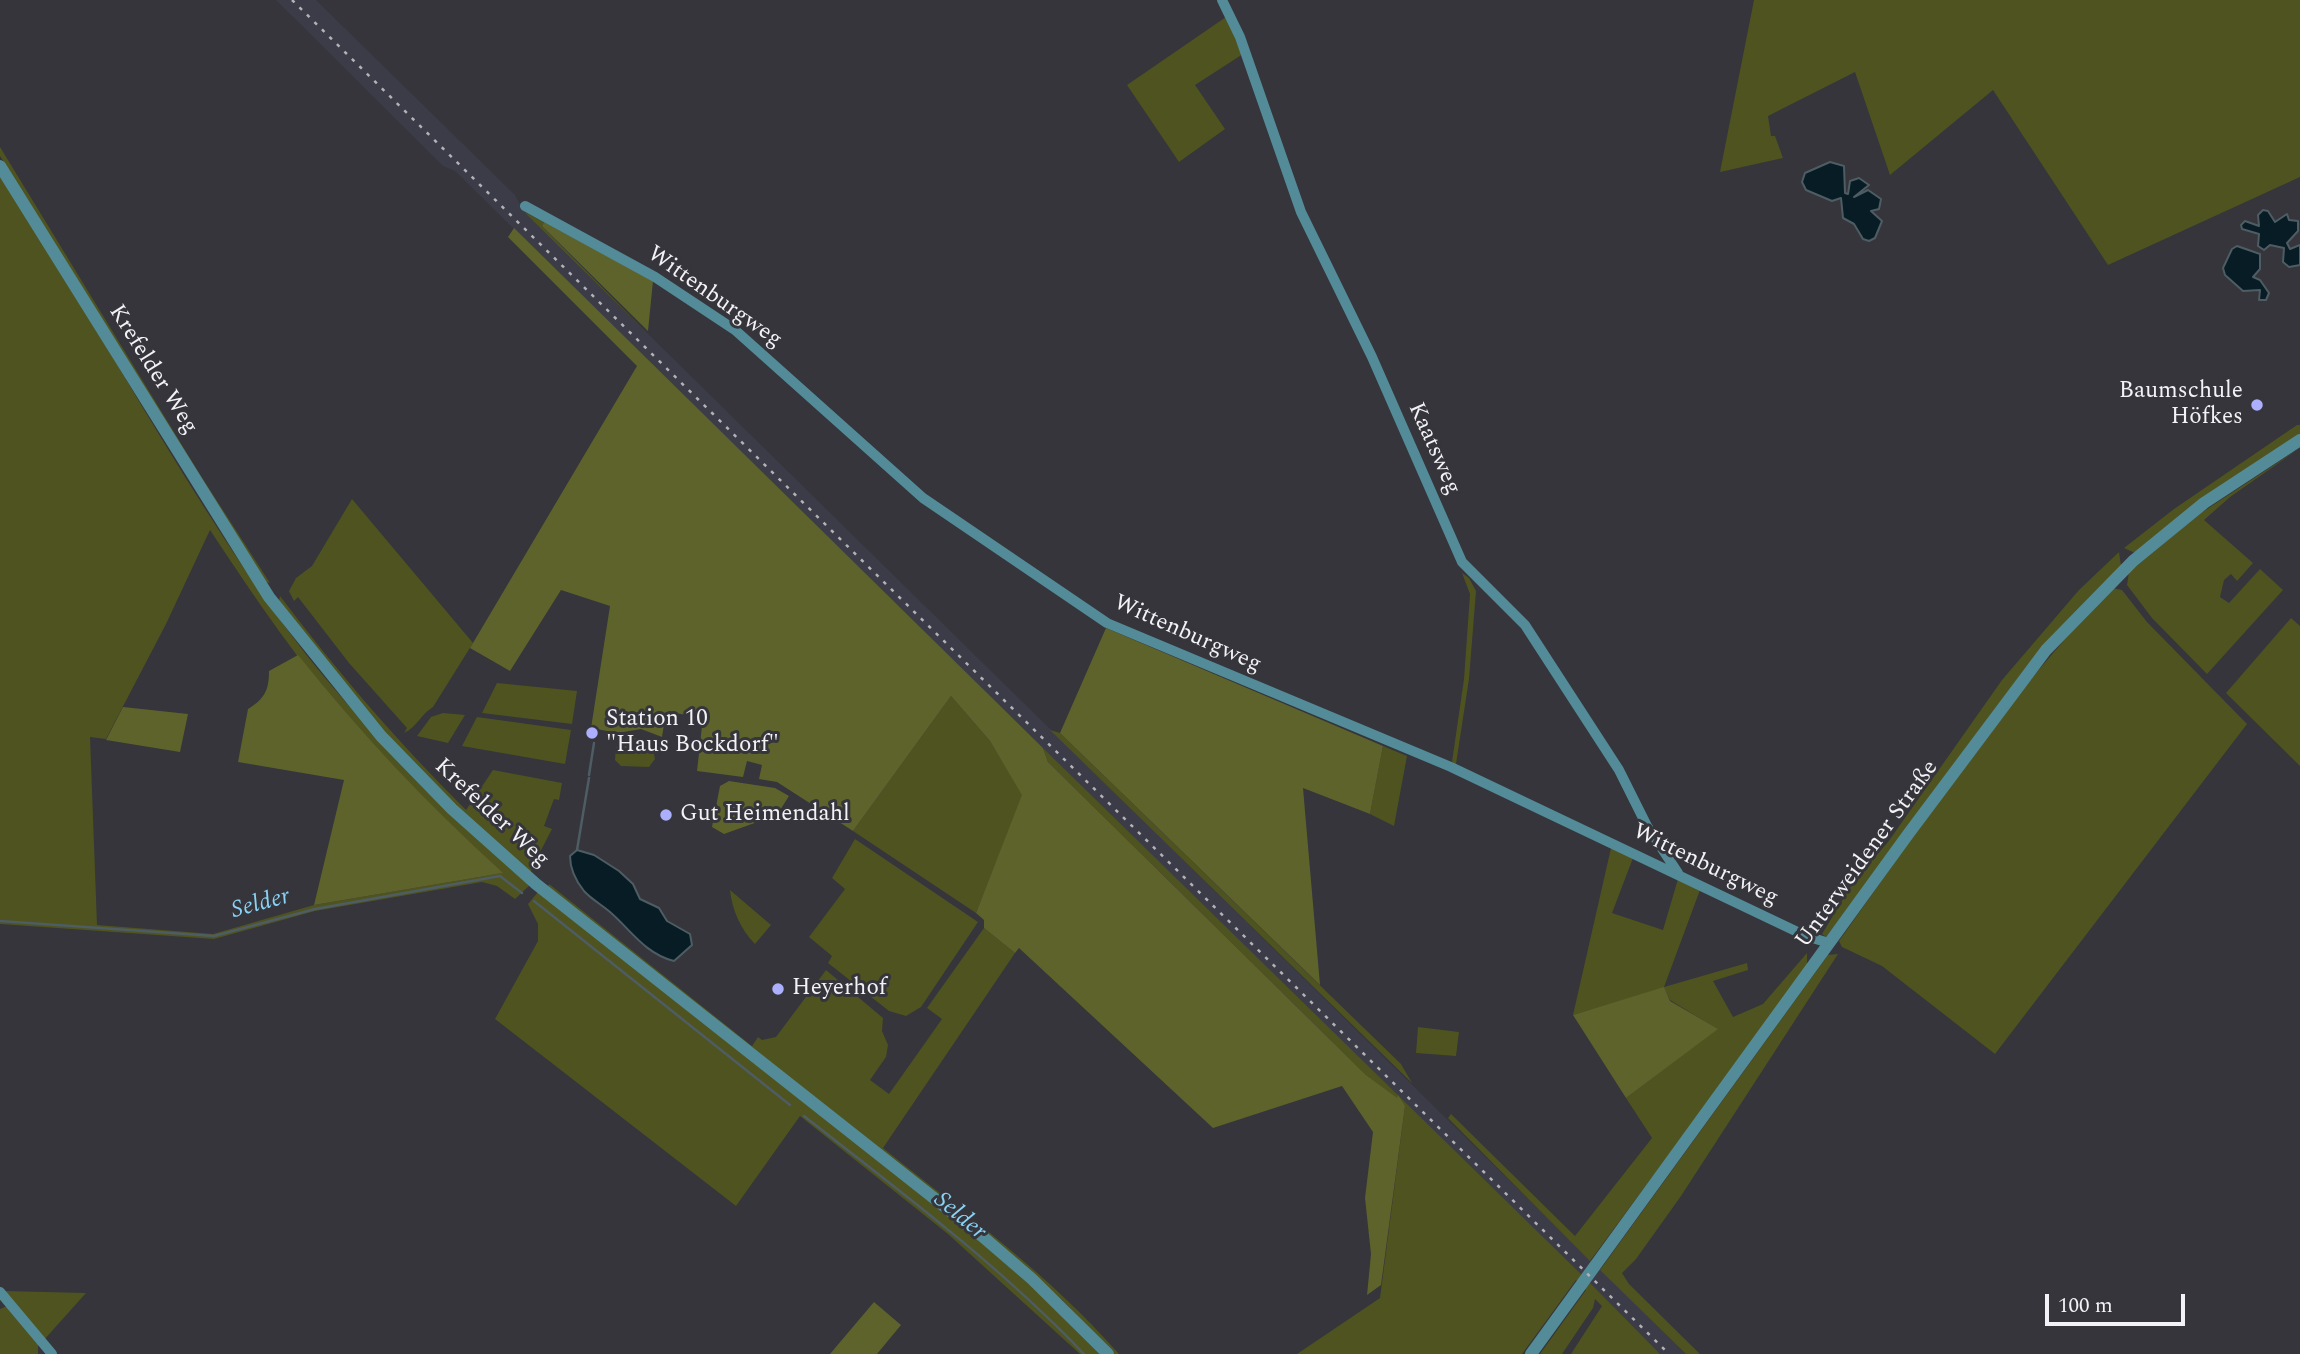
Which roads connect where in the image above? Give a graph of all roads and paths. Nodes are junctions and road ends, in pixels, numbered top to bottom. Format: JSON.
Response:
{"nodes":[{"id":1,"x":1222,"y":0,"type":"edge"},
{"id":2,"x":0,"y":166,"type":"edge"},
{"id":3,"x":525,"y":206,"type":"dead end"},
{"id":4,"x":2300,"y":440,"type":"edge"},
{"id":5,"x":1679,"y":873,"type":"junction"},
{"id":6,"x":1829,"y":943,"type":"junction"},
{"id":7,"x":0,"y":1292,"type":"edge"},
{"id":8,"x":52,"y":1354,"type":"edge"},
{"id":9,"x":1108,"y":1354,"type":"edge"},
{"id":10,"x":1531,"y":1354,"type":"edge"}],
"edges":[{"from":1,"to":5,"type":"street","name":"Kaatsweg"},
{"from":2,"to":9,"type":"street","name":"Krefelder Weg"},
{"from":3,"to":5,"type":"street","name":"Wittenburgweg"},
{"from":4,"to":6,"type":"street","name":"Unterweidener Straße"},
{"from":5,"to":6,"type":"street","name":"Wittenburgweg"},
{"from":6,"to":10,"type":"street","name":"Unterweidener Straße"},
{"from":7,"to":8,"type":"street"}]}
